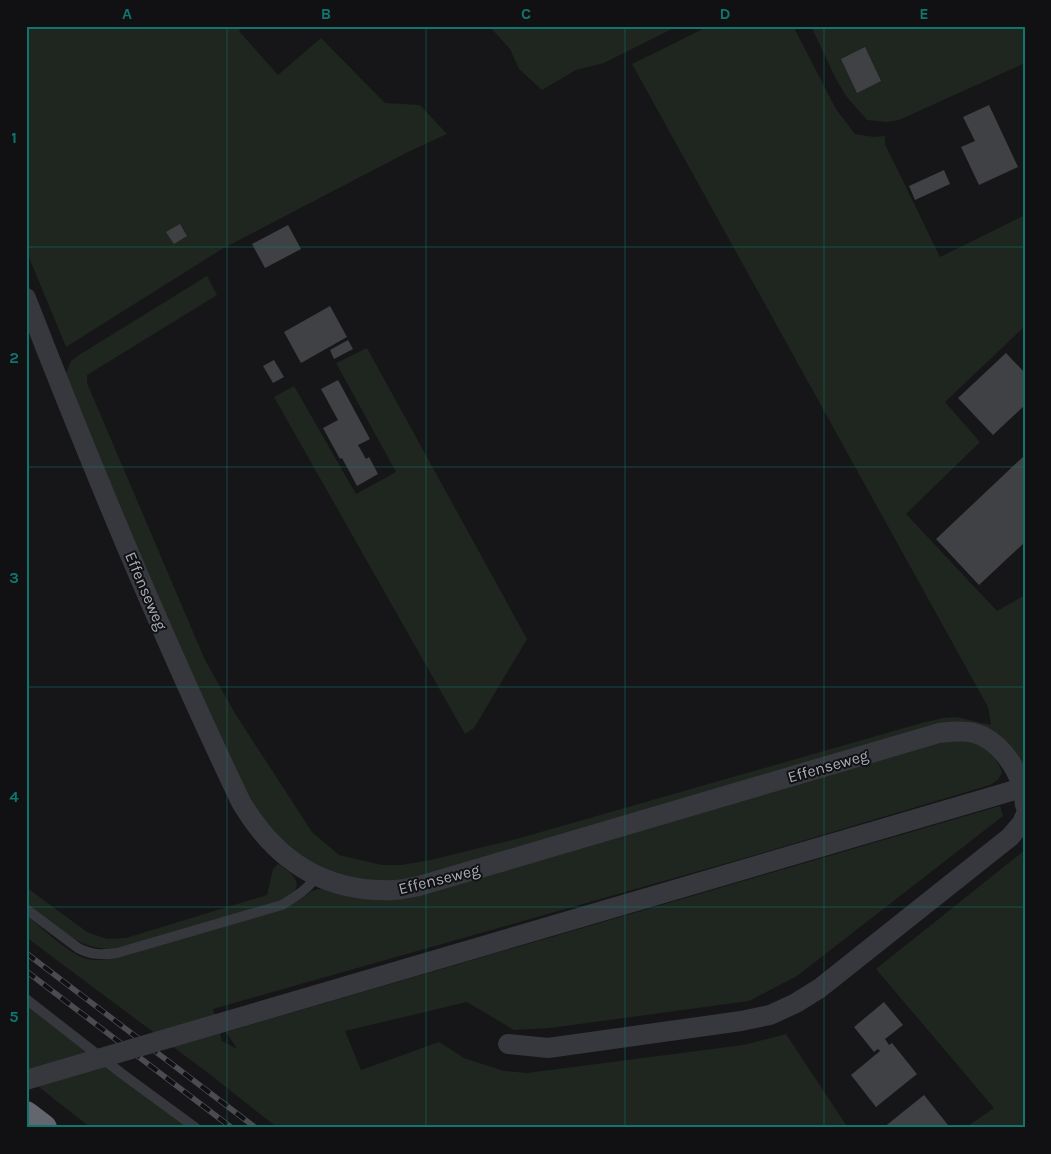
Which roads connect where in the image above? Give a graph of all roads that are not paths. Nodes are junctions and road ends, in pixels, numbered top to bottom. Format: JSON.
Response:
{"nodes":[{"id":1,"x":26,"y":298,"type":"edge"},
{"id":2,"x":1024,"y":793,"type":"edge"},
{"id":3,"x":1025,"y":816,"type":"edge"},
{"id":4,"x":317,"y":876,"type":"junction"},
{"id":5,"x":26,"y":910,"type":"edge"},
{"id":6,"x":26,"y":999,"type":"edge"},
{"id":7,"x":508,"y":1044,"type":"dead end"},
{"id":8,"x":26,"y":1080,"type":"edge"},
{"id":9,"x":26,"y":1115,"type":"edge"},
{"id":10,"x":43,"y":1128,"type":"edge"},
{"id":11,"x":196,"y":1128,"type":"edge"}],
"edges":[{"from":1,"to":4,"type":"street","name":"Effenseweg"},
{"from":2,"to":4,"type":"street","name":"Effenseweg"},
{"from":2,"to":8,"type":"street","name":"Effenseweg","bridge":true},
{"from":3,"to":7,"type":"street"},
{"from":4,"to":5,"type":"lane"},
{"from":6,"to":11,"type":"lane"},
{"from":9,"to":10,"type":"highway"}]}
